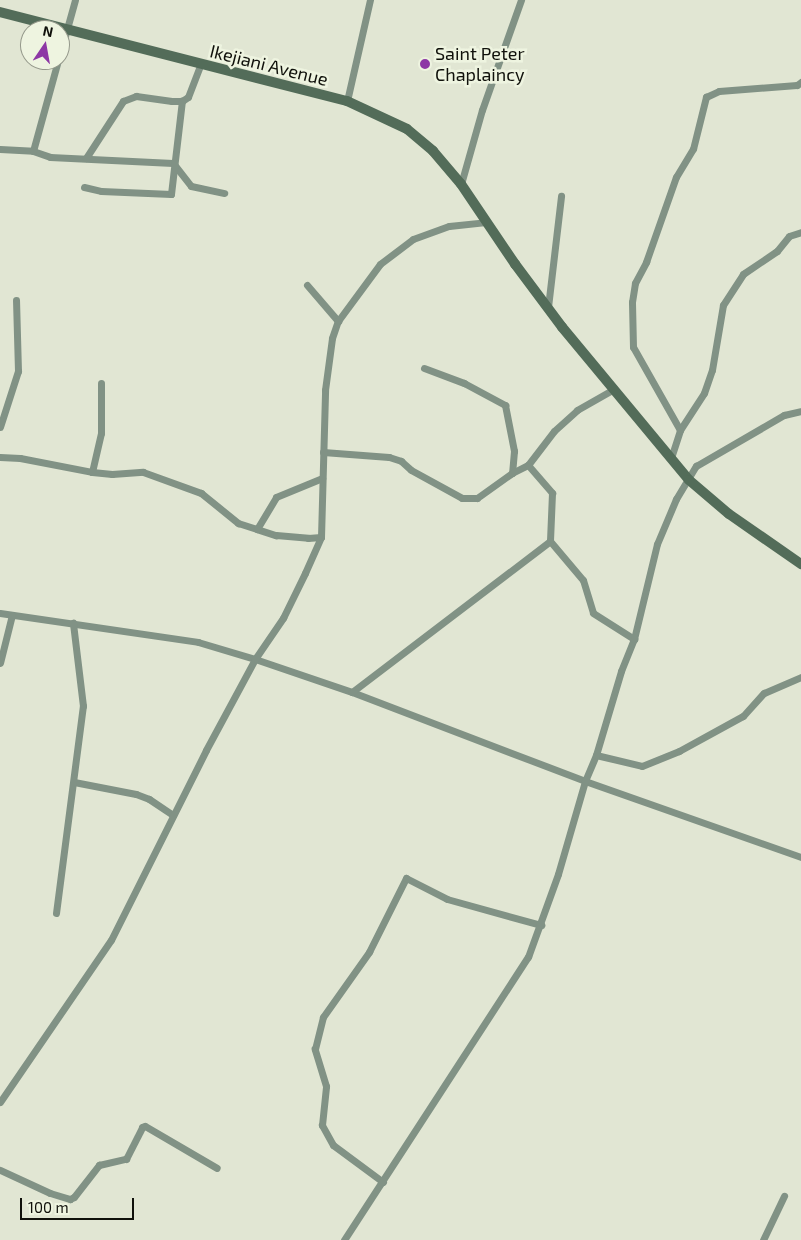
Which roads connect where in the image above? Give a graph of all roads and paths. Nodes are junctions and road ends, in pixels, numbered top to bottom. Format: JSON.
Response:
{"nodes":[{"id":1,"x":75,"y":0,"type":"edge"},
{"id":2,"x":370,"y":0,"type":"edge"},
{"id":3,"x":521,"y":0,"type":"edge"},
{"id":4,"x":0,"y":12,"type":"edge"},
{"id":5,"x":32,"y":20,"type":"edge"},
{"id":6,"x":69,"y":20,"type":"edge"},
{"id":7,"x":70,"y":30,"type":"edge"},
{"id":8,"x":200,"y":64,"type":"junction"},
{"id":9,"x":55,"y":70,"type":"edge"},
{"id":10,"x":801,"y":82,"type":"edge"},
{"id":11,"x":182,"y":100,"type":"junction"},
{"id":12,"x":347,"y":102,"type":"junction"},
{"id":13,"x":0,"y":149,"type":"edge"},
{"id":14,"x":33,"y":151,"type":"junction"},
{"id":15,"x":86,"y":158,"type":"junction"},
{"id":16,"x":173,"y":163,"type":"junction"},
{"id":17,"x":461,"y":184,"type":"junction"},
{"id":18,"x":84,"y":187,"type":"dead end"},
{"id":19,"x":224,"y":193,"type":"dead end"},
{"id":20,"x":561,"y":196,"type":"dead end"},
{"id":21,"x":486,"y":222,"type":"junction"},
{"id":22,"x":801,"y":232,"type":"edge"},
{"id":23,"x":306,"y":285,"type":"dead end"},
{"id":24,"x":16,"y":300,"type":"dead end"},
{"id":25,"x":548,"y":308,"type":"junction"},
{"id":26,"x":338,"y":321,"type":"junction"},
{"id":27,"x":424,"y":368,"type":"dead end"},
{"id":28,"x":101,"y":383,"type":"dead end"},
{"id":29,"x":614,"y":389,"type":"junction"},
{"id":30,"x":801,"y":411,"type":"edge"},
{"id":31,"x":0,"y":427,"type":"edge"},
{"id":32,"x":680,"y":430,"type":"junction"},
{"id":33,"x":323,"y":452,"type":"junction"},
{"id":34,"x":0,"y":457,"type":"edge"},
{"id":35,"x":671,"y":458,"type":"junction"},
{"id":36,"x":528,"y":465,"type":"junction"},
{"id":37,"x":92,"y":472,"type":"junction"},
{"id":38,"x":512,"y":473,"type":"junction"},
{"id":39,"x":322,"y":478,"type":"junction"},
{"id":40,"x":689,"y":480,"type":"junction"},
{"id":41,"x":257,"y":529,"type":"junction"},
{"id":42,"x":321,"y":537,"type":"junction"},
{"id":43,"x":550,"y":541,"type":"junction"},
{"id":44,"x":801,"y":564,"type":"edge"},
{"id":45,"x":0,"y":613,"type":"edge"},
{"id":46,"x":12,"y":615,"type":"junction"},
{"id":47,"x":73,"y":623,"type":"junction"},
{"id":48,"x":634,"y":639,"type":"junction"},
{"id":49,"x":256,"y":659,"type":"junction"},
{"id":50,"x":0,"y":663,"type":"edge"},
{"id":51,"x":801,"y":677,"type":"edge"},
{"id":52,"x":352,"y":692,"type":"junction"},
{"id":53,"x":596,"y":755,"type":"junction"},
{"id":54,"x":585,"y":781,"type":"junction"},
{"id":55,"x":74,"y":782,"type":"junction"},
{"id":56,"x":173,"y":815,"type":"junction"},
{"id":57,"x":801,"y":857,"type":"edge"},
{"id":58,"x":56,"y":913,"type":"dead end"},
{"id":59,"x":541,"y":925,"type":"junction"},
{"id":60,"x":0,"y":1102,"type":"edge"},
{"id":61,"x":217,"y":1168,"type":"dead end"},
{"id":62,"x":0,"y":1170,"type":"edge"},
{"id":63,"x":383,"y":1182,"type":"junction"},
{"id":64,"x":784,"y":1196,"type":"dead end"},
{"id":65,"x":344,"y":1240,"type":"edge"},
{"id":66,"x":763,"y":1240,"type":"edge"}],
"edges":[{"from":1,"to":6,"type":"street"},
{"from":2,"to":12,"type":"street"},
{"from":3,"to":17,"type":"street"},
{"from":4,"to":5,"type":"street","name":"Ikejiani Avenue"},
{"from":7,"to":8,"type":"street","name":"Ikejiani Avenue"},
{"from":8,"to":11,"type":"street"},
{"from":8,"to":12,"type":"street","name":"Ikejiani Avenue"},
{"from":9,"to":14,"type":"street"},
{"from":10,"to":32,"type":"street"},
{"from":11,"to":15,"type":"street"},
{"from":11,"to":16,"type":"street"},
{"from":12,"to":17,"type":"street","name":"Ikejiani Avenue"},
{"from":13,"to":14,"type":"street"},
{"from":14,"to":15,"type":"street"},
{"from":15,"to":16,"type":"street"},
{"from":16,"to":18,"type":"street"},
{"from":16,"to":19,"type":"street"},
{"from":17,"to":21,"type":"street","name":"Ikejiani Avenue"},
{"from":20,"to":25,"type":"street"},
{"from":21,"to":25,"type":"street","name":"Ikejiani Avenue"},
{"from":21,"to":26,"type":"street"},
{"from":22,"to":32,"type":"street"},
{"from":23,"to":26,"type":"street"},
{"from":24,"to":31,"type":"street"},
{"from":25,"to":29,"type":"street","name":"Ikejiani Avenue"},
{"from":26,"to":33,"type":"street"},
{"from":27,"to":38,"type":"street"},
{"from":28,"to":37,"type":"street"},
{"from":29,"to":35,"type":"street","name":"Ikejiani Avenue"},
{"from":29,"to":36,"type":"street"},
{"from":30,"to":40,"type":"street"},
{"from":32,"to":35,"type":"street"},
{"from":33,"to":38,"type":"street"},
{"from":33,"to":39,"type":"street"},
{"from":34,"to":37,"type":"street"},
{"from":35,"to":40,"type":"street","name":"Ikejiani Avenue"},
{"from":36,"to":38,"type":"street"},
{"from":36,"to":43,"type":"street"},
{"from":37,"to":41,"type":"street"},
{"from":39,"to":41,"type":"street"},
{"from":39,"to":42,"type":"street"},
{"from":40,"to":44,"type":"street","name":"Ikejiani Avenue"},
{"from":40,"to":48,"type":"street"},
{"from":41,"to":42,"type":"street"},
{"from":42,"to":49,"type":"street"},
{"from":43,"to":48,"type":"street"},
{"from":43,"to":52,"type":"street"},
{"from":45,"to":46,"type":"street"},
{"from":46,"to":47,"type":"street"},
{"from":46,"to":50,"type":"street"},
{"from":47,"to":49,"type":"street"},
{"from":47,"to":55,"type":"street"},
{"from":48,"to":53,"type":"street"},
{"from":49,"to":52,"type":"street"},
{"from":49,"to":56,"type":"street"},
{"from":51,"to":53,"type":"street"},
{"from":52,"to":54,"type":"street"},
{"from":53,"to":54,"type":"street"},
{"from":54,"to":57,"type":"street"},
{"from":54,"to":59,"type":"street"},
{"from":55,"to":56,"type":"street"},
{"from":55,"to":58,"type":"street"},
{"from":56,"to":60,"type":"street"},
{"from":59,"to":63,"type":"street"},
{"from":59,"to":63,"type":"street"},
{"from":61,"to":62,"type":"street"},
{"from":63,"to":65,"type":"street"},
{"from":64,"to":66,"type":"street"}]}
